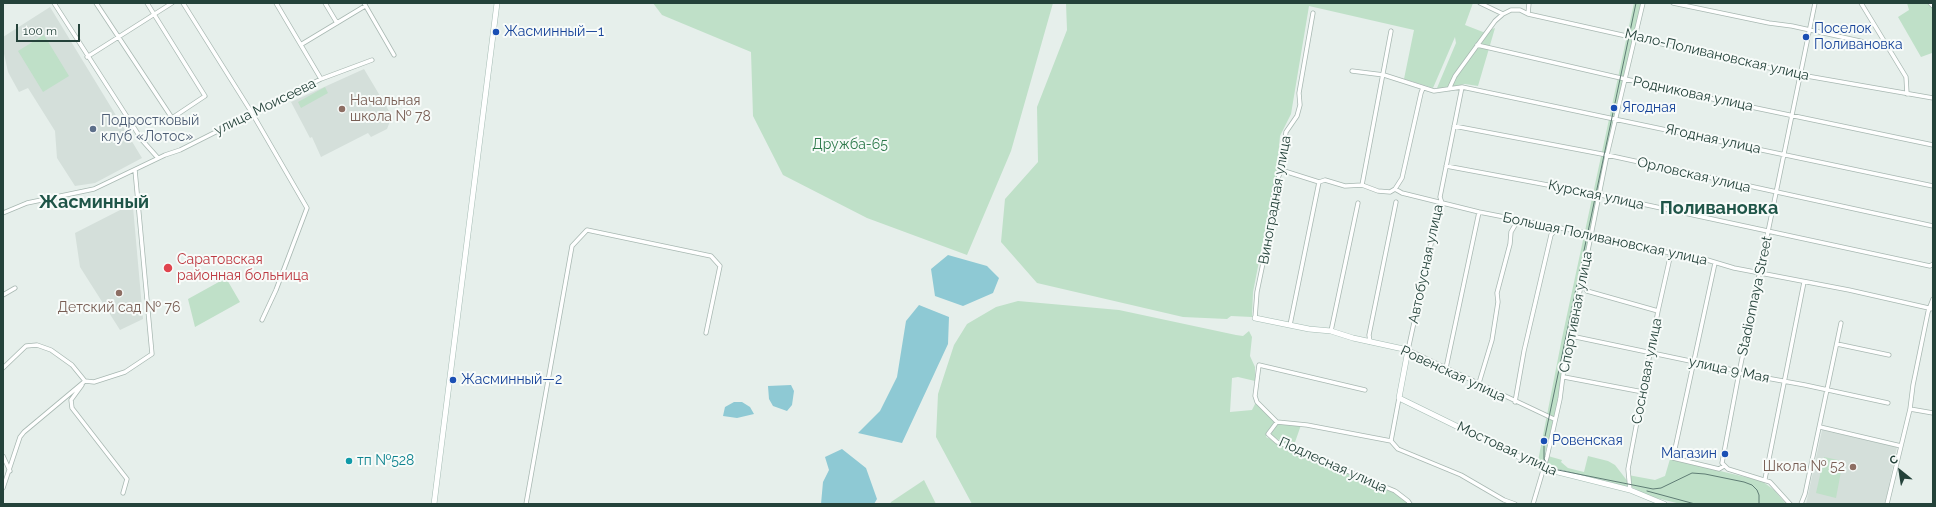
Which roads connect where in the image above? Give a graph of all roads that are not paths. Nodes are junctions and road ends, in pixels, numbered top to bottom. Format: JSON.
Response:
{"nodes":[{"id":1,"x":54,"y":3,"type":"edge"},
{"id":2,"x":96,"y":3,"type":"edge"},
{"id":3,"x":148,"y":3,"type":"edge"},
{"id":4,"x":172,"y":3,"type":"edge"},
{"id":5,"x":183,"y":3,"type":"edge"},
{"id":6,"x":276,"y":3,"type":"edge"},
{"id":7,"x":324,"y":3,"type":"edge"},
{"id":8,"x":497,"y":3,"type":"edge"},
{"id":9,"x":1480,"y":3,"type":"edge"},
{"id":10,"x":1529,"y":3,"type":"edge"},
{"id":11,"x":1643,"y":3,"type":"edge"},
{"id":12,"x":1673,"y":3,"type":"edge"},
{"id":13,"x":1815,"y":3,"type":"edge"},
{"id":14,"x":1861,"y":3,"type":"edge"},
{"id":15,"x":1930,"y":3,"type":"edge"},
{"id":16,"x":364,"y":4,"type":"edge"},
{"id":17,"x":1933,"y":6,"type":"edge"},
{"id":18,"x":1313,"y":13,"type":"dead end"},
{"id":19,"x":154,"y":14,"type":"junction"},
{"id":20,"x":1503,"y":14,"type":"junction"},
{"id":21,"x":1528,"y":14,"type":"junction"},
{"id":22,"x":338,"y":23,"type":"junction"},
{"id":23,"x":1391,"y":31,"type":"dead end"},
{"id":24,"x":1811,"y":31,"type":"junction"},
{"id":25,"x":118,"y":37,"type":"junction"},
{"id":26,"x":1636,"y":37,"type":"junction"},
{"id":27,"x":302,"y":44,"type":"junction"},
{"id":28,"x":1477,"y":45,"type":"junction"},
{"id":29,"x":1887,"y":47,"type":"junction"},
{"id":30,"x":394,"y":55,"type":"dead end"},
{"id":31,"x":87,"y":57,"type":"junction"},
{"id":32,"x":372,"y":60,"type":"dead end"},
{"id":33,"x":1352,"y":71,"type":"dead end"},
{"id":34,"x":1384,"y":75,"type":"junction"},
{"id":35,"x":1801,"y":75,"type":"junction"},
{"id":36,"x":321,"y":79,"type":"junction"},
{"id":37,"x":1625,"y":79,"type":"junction"},
{"id":38,"x":1462,"y":87,"type":"junction"},
{"id":39,"x":1423,"y":88,"type":"junction"},
{"id":40,"x":1449,"y":89,"type":"junction"},
{"id":41,"x":1907,"y":94,"type":"junction"},
{"id":42,"x":1933,"y":98,"type":"edge"},
{"id":43,"x":252,"y":113,"type":"junction"},
{"id":44,"x":1792,"y":115,"type":"junction"},
{"id":45,"x":1617,"y":118,"type":"junction"},
{"id":46,"x":1454,"y":126,"type":"junction"},
{"id":47,"x":1933,"y":145,"type":"edge"},
{"id":48,"x":1784,"y":154,"type":"junction"},
{"id":49,"x":1607,"y":155,"type":"junction"},
{"id":50,"x":158,"y":158,"type":"junction"},
{"id":51,"x":1446,"y":166,"type":"junction"},
{"id":52,"x":135,"y":170,"type":"junction"},
{"id":53,"x":1281,"y":170,"type":"junction"},
{"id":54,"x":1319,"y":182,"type":"junction"},
{"id":55,"x":1362,"y":185,"type":"junction"},
{"id":56,"x":1933,"y":186,"type":"edge"},
{"id":57,"x":1395,"y":189,"type":"junction"},
{"id":58,"x":1776,"y":193,"type":"junction"},
{"id":59,"x":1600,"y":195,"type":"junction"},
{"id":60,"x":1396,"y":202,"type":"dead end"},
{"id":61,"x":1358,"y":203,"type":"dead end"},
{"id":62,"x":1442,"y":203,"type":"junction"},
{"id":63,"x":1479,"y":212,"type":"junction"},
{"id":64,"x":3,"y":213,"type":"edge"},
{"id":65,"x":1518,"y":220,"type":"junction"},
{"id":66,"x":1933,"y":226,"type":"edge"},
{"id":67,"x":1557,"y":228,"type":"junction"},
{"id":68,"x":1768,"y":232,"type":"junction"},
{"id":69,"x":1591,"y":234,"type":"junction"},
{"id":70,"x":1671,"y":253,"type":"junction"},
{"id":71,"x":1715,"y":263,"type":"junction"},
{"id":72,"x":1933,"y":264,"type":"edge"},
{"id":73,"x":1760,"y":273,"type":"junction"},
{"id":74,"x":1581,"y":282,"type":"junction"},
{"id":75,"x":1804,"y":282,"type":"junction"},
{"id":76,"x":15,"y":288,"type":"dead end"},
{"id":77,"x":3,"y":295,"type":"edge"},
{"id":78,"x":1933,"y":299,"type":"edge"},
{"id":79,"x":1932,"y":308,"type":"edge"},
{"id":80,"x":1658,"y":311,"type":"junction"},
{"id":81,"x":1255,"y":318,"type":"joint"},
{"id":82,"x":262,"y":320,"type":"dead end"},
{"id":83,"x":1841,"y":323,"type":"dead end"},
{"id":84,"x":1290,"y":326,"type":"junction"},
{"id":85,"x":1331,"y":331,"type":"junction"},
{"id":86,"x":706,"y":333,"type":"dead end"},
{"id":87,"x":1571,"y":336,"type":"junction"},
{"id":88,"x":1370,"y":342,"type":"junction"},
{"id":89,"x":1836,"y":344,"type":"junction"},
{"id":90,"x":1408,"y":350,"type":"junction"},
{"id":91,"x":1650,"y":353,"type":"junction"},
{"id":92,"x":1889,"y":355,"type":"dead end"},
{"id":93,"x":1693,"y":362,"type":"junction"},
{"id":94,"x":3,"y":368,"type":"edge"},
{"id":95,"x":1446,"y":368,"type":"junction"},
{"id":96,"x":1739,"y":373,"type":"junction"},
{"id":97,"x":1564,"y":377,"type":"junction"},
{"id":98,"x":85,"y":381,"type":"junction"},
{"id":99,"x":1785,"y":381,"type":"junction"},
{"id":100,"x":1480,"y":383,"type":"junction"},
{"id":101,"x":1365,"y":390,"type":"dead end"},
{"id":102,"x":1827,"y":390,"type":"junction"},
{"id":103,"x":1642,"y":392,"type":"junction"},
{"id":104,"x":1399,"y":398,"type":"junction"},
{"id":105,"x":1515,"y":402,"type":"junction"},
{"id":106,"x":1888,"y":403,"type":"dead end"},
{"id":107,"x":1910,"y":409,"type":"junction"},
{"id":108,"x":1933,"y":413,"type":"edge"},
{"id":109,"x":1554,"y":419,"type":"junction"},
{"id":110,"x":1277,"y":422,"type":"junction"},
{"id":111,"x":1820,"y":427,"type":"junction"},
{"id":112,"x":1391,"y":441,"type":"junction"},
{"id":113,"x":1901,"y":446,"type":"junction"},
{"id":114,"x":3,"y":456,"type":"edge"},
{"id":115,"x":1542,"y":468,"type":"junction"},
{"id":116,"x":1726,"y":468,"type":"junction"},
{"id":117,"x":10,"y":471,"type":"junction"},
{"id":118,"x":1764,"y":479,"type":"junction"},
{"id":119,"x":3,"y":488,"type":"edge"},
{"id":120,"x":1630,"y":490,"type":"junction"},
{"id":121,"x":123,"y":493,"type":"dead end"},
{"id":122,"x":434,"y":504,"type":"edge"},
{"id":123,"x":526,"y":504,"type":"edge"},
{"id":124,"x":1410,"y":504,"type":"edge"},
{"id":125,"x":1515,"y":504,"type":"edge"},
{"id":126,"x":1533,"y":504,"type":"edge"},
{"id":127,"x":1663,"y":504,"type":"edge"},
{"id":128,"x":1790,"y":504,"type":"edge"},
{"id":129,"x":1801,"y":504,"type":"edge"},
{"id":130,"x":1887,"y":504,"type":"edge"}],
"edges":[{"from":1,"to":31,"type":"street"},
{"from":2,"to":25,"type":"street"},
{"from":3,"to":19,"type":"street"},
{"from":4,"to":19,"type":"street"},
{"from":5,"to":43,"type":"street"},
{"from":6,"to":27,"type":"street"},
{"from":7,"to":22,"type":"street"},
{"from":8,"to":122,"type":"main road"},
{"from":9,"to":20,"type":"street"},
{"from":10,"to":21,"type":"street"},
{"from":11,"to":26,"type":"street","name":"Спортивная улица"},
{"from":12,"to":24,"type":"street"},
{"from":13,"to":24,"type":"street","name":"Stadionnaya Street"},
{"from":14,"to":29,"type":"street"},
{"from":15,"to":17,"type":"street"},
{"from":16,"to":22,"type":"street"},
{"from":16,"to":30,"type":"street"},
{"from":18,"to":53,"type":"street","name":"Виноградная улица"},
{"from":19,"to":25,"type":"street"},
{"from":19,"to":25,"type":"street"},
{"from":20,"to":21,"type":"street","name":"Мало-Поливановская улица"},
{"from":20,"to":28,"type":"street"},
{"from":21,"to":26,"type":"street","name":"Мало-Поливановская улица"},
{"from":22,"to":27,"type":"street"},
{"from":23,"to":34,"type":"street"},
{"from":24,"to":29,"type":"street"},
{"from":24,"to":35,"type":"street","name":"Stadionnaya Street"},
{"from":25,"to":31,"type":"street"},
{"from":26,"to":35,"type":"street","name":"Мало-Поливановская улица"},
{"from":26,"to":37,"type":"street","name":"Спортивная улица"},
{"from":27,"to":36,"type":"street"},
{"from":28,"to":37,"type":"street","name":"Родниковая улица"},
{"from":28,"to":40,"type":"street"},
{"from":29,"to":41,"type":"street"},
{"from":31,"to":50,"type":"street"},
{"from":32,"to":36,"type":"street","name":"улица Моисеева"},
{"from":33,"to":34,"type":"street","name":"Ягодная улица"},
{"from":34,"to":39,"type":"street","name":"Ягодная улица"},
{"from":34,"to":55,"type":"street"},
{"from":35,"to":41,"type":"street","name":"Мало-Поливановская улица"},
{"from":35,"to":44,"type":"street","name":"Stadionnaya Street"},
{"from":36,"to":43,"type":"street","name":"улица Моисеева"},
{"from":37,"to":44,"type":"street","name":"Родниковая улица"},
{"from":37,"to":45,"type":"street","name":"Спортивная улица"},
{"from":38,"to":40,"type":"street","name":"Ягодная улица"},
{"from":38,"to":45,"type":"street","name":"Ягодная улица"},
{"from":38,"to":46,"type":"street","name":"Автобусная улица"},
{"from":39,"to":40,"type":"street","name":"Ягодная улица"},
{"from":39,"to":57,"type":"street"},
{"from":41,"to":42,"type":"street","name":"Мало-Поливановская улица"},
{"from":43,"to":50,"type":"street","name":"улица Моисеева"},
{"from":43,"to":82,"type":"street"},
{"from":44,"to":47,"type":"street","name":"Родниковая улица"},
{"from":44,"to":48,"type":"street","name":"Stadionnaya Street"},
{"from":45,"to":48,"type":"street","name":"Ягодная улица"},
{"from":45,"to":49,"type":"street","name":"Спортивная улица"},
{"from":46,"to":49,"type":"street","name":"Орловская улица"},
{"from":46,"to":51,"type":"street","name":"Автобусная улица"},
{"from":48,"to":56,"type":"street","name":"Ягодная улица"},
{"from":48,"to":58,"type":"street","name":"Stadionnaya Street"},
{"from":49,"to":58,"type":"street","name":"Орловская улица"},
{"from":49,"to":59,"type":"street","name":"Спортивная улица"},
{"from":50,"to":52,"type":"street","name":"улица Моисеева"},
{"from":51,"to":59,"type":"street","name":"Курская улица"},
{"from":51,"to":62,"type":"street","name":"Автобусная улица"},
{"from":52,"to":64,"type":"street","name":"улица Моисеева"},
{"from":52,"to":98,"type":"street"},
{"from":53,"to":54,"type":"street","name":"Большая Поливановская улица"},
{"from":53,"to":81,"type":"street","name":"Виноградная улица"},
{"from":54,"to":55,"type":"street","name":"Большая Поливановская улица"},
{"from":54,"to":84,"type":"street"},
{"from":55,"to":57,"type":"street","name":"Большая Поливановская улица"},
{"from":57,"to":62,"type":"street","name":"Большая Поливановская улица"},
{"from":58,"to":66,"type":"street","name":"Орловская улица"},
{"from":58,"to":68,"type":"street","name":"Stadionnaya Street"},
{"from":59,"to":68,"type":"street","name":"Курская улица"},
{"from":59,"to":69,"type":"street","name":"Спортивная улица"},
{"from":60,"to":88,"type":"street"},
{"from":61,"to":85,"type":"street"},
{"from":62,"to":63,"type":"street","name":"Большая Поливановская улица"},
{"from":62,"to":90,"type":"street","name":"Автобусная улица"},
{"from":63,"to":65,"type":"street","name":"Большая Поливановская улица"},
{"from":63,"to":95,"type":"street"},
{"from":65,"to":67,"type":"street","name":"Большая Поливановская улица"},
{"from":65,"to":100,"type":"street"},
{"from":67,"to":69,"type":"street","name":"Большая Поливановская улица"},
{"from":67,"to":105,"type":"street"},
{"from":68,"to":72,"type":"street","name":"Курская улица"},
{"from":68,"to":73,"type":"street","name":"Stadionnaya Street"},
{"from":69,"to":70,"type":"street","name":"Большая Поливановская улица"},
{"from":69,"to":74,"type":"street","name":"Спортивная улица"},
{"from":70,"to":71,"type":"street","name":"Большая Поливановская улица"},
{"from":70,"to":80,"type":"street","name":"Сосновая улица"},
{"from":71,"to":73,"type":"street","name":"Большая Поливановская улица"},
{"from":71,"to":93,"type":"street"},
{"from":73,"to":75,"type":"street","name":"Большая Поливановская улица"},
{"from":73,"to":96,"type":"street","name":"Stadionnaya Street"},
{"from":74,"to":80,"type":"street"},
{"from":74,"to":87,"type":"street","name":"Спортивная улица"},
{"from":75,"to":79,"type":"street","name":"Большая Поливановская улица"},
{"from":75,"to":99,"type":"street"},
{"from":76,"to":77,"type":"street"},
{"from":78,"to":79,"type":"street"},
{"from":79,"to":107,"type":"street"},
{"from":80,"to":91,"type":"street","name":"Сосновая улица"},
{"from":81,"to":84,"type":"main road","name":"Ровенская улица"},
{"from":83,"to":89,"type":"street"},
{"from":84,"to":85,"type":"main road","name":"Ровенская улица"},
{"from":85,"to":88,"type":"main road","name":"Ровенская улица"},
{"from":86,"to":123,"type":"street"},
{"from":87,"to":91,"type":"street","name":"улица 9 Мая"},
{"from":87,"to":97,"type":"street","name":"Спортивная улица"},
{"from":88,"to":90,"type":"main road","name":"Ровенская улица"},
{"from":89,"to":92,"type":"street"},
{"from":89,"to":102,"type":"street"},
{"from":90,"to":95,"type":"street","name":"Ровенская улица"},
{"from":90,"to":104,"type":"main road","name":"Автобусная улица"},
{"from":91,"to":93,"type":"street","name":"улица 9 Мая"},
{"from":91,"to":103,"type":"street","name":"Сосновая улица"},
{"from":93,"to":96,"type":"street","name":"улица 9 Мая"},
{"from":93,"to":116,"type":"street"},
{"from":94,"to":98,"type":"street"},
{"from":95,"to":100,"type":"street","name":"Ровенская улица"},
{"from":96,"to":99,"type":"street","name":"улица 9 Мая"},
{"from":96,"to":116,"type":"street","name":"Stadionnaya Street"},
{"from":97,"to":103,"type":"street"},
{"from":97,"to":109,"type":"street","name":"Спортивная улица"},
{"from":98,"to":117,"type":"street"},
{"from":98,"to":121,"type":"street"},
{"from":99,"to":102,"type":"street","name":"улица 9 Мая"},
{"from":99,"to":118,"type":"street"},
{"from":100,"to":105,"type":"street","name":"Ровенская улица"},
{"from":101,"to":110,"type":"street"},
{"from":102,"to":106,"type":"street","name":"улица 9 Мая"},
{"from":102,"to":111,"type":"street"},
{"from":103,"to":120,"type":"street","name":"Сосновая улица"},
{"from":104,"to":112,"type":"street","name":"Автобусная улица"},
{"from":104,"to":115,"type":"main road","name":"Мостовая улица"},
{"from":105,"to":109,"type":"street","name":"Ровенская улица"},
{"from":107,"to":108,"type":"street"},
{"from":107,"to":113,"type":"street"},
{"from":109,"to":115,"type":"street","name":"Спортивная улица"},
{"from":110,"to":112,"type":"street"},
{"from":110,"to":124,"type":"street","name":"Подлесная улица"},
{"from":111,"to":113,"type":"street"},
{"from":111,"to":129,"type":"street"},
{"from":112,"to":125,"type":"street"},
{"from":113,"to":130,"type":"street"},
{"from":114,"to":117,"type":"street"},
{"from":115,"to":120,"type":"main road","name":"Мостовая улица"},
{"from":115,"to":126,"type":"street","name":"Спортивная улица"},
{"from":116,"to":118,"type":"street"},
{"from":117,"to":119,"type":"street"},
{"from":118,"to":128,"type":"street"},
{"from":120,"to":127,"type":"main road","name":"Мостовая улица"}]}
